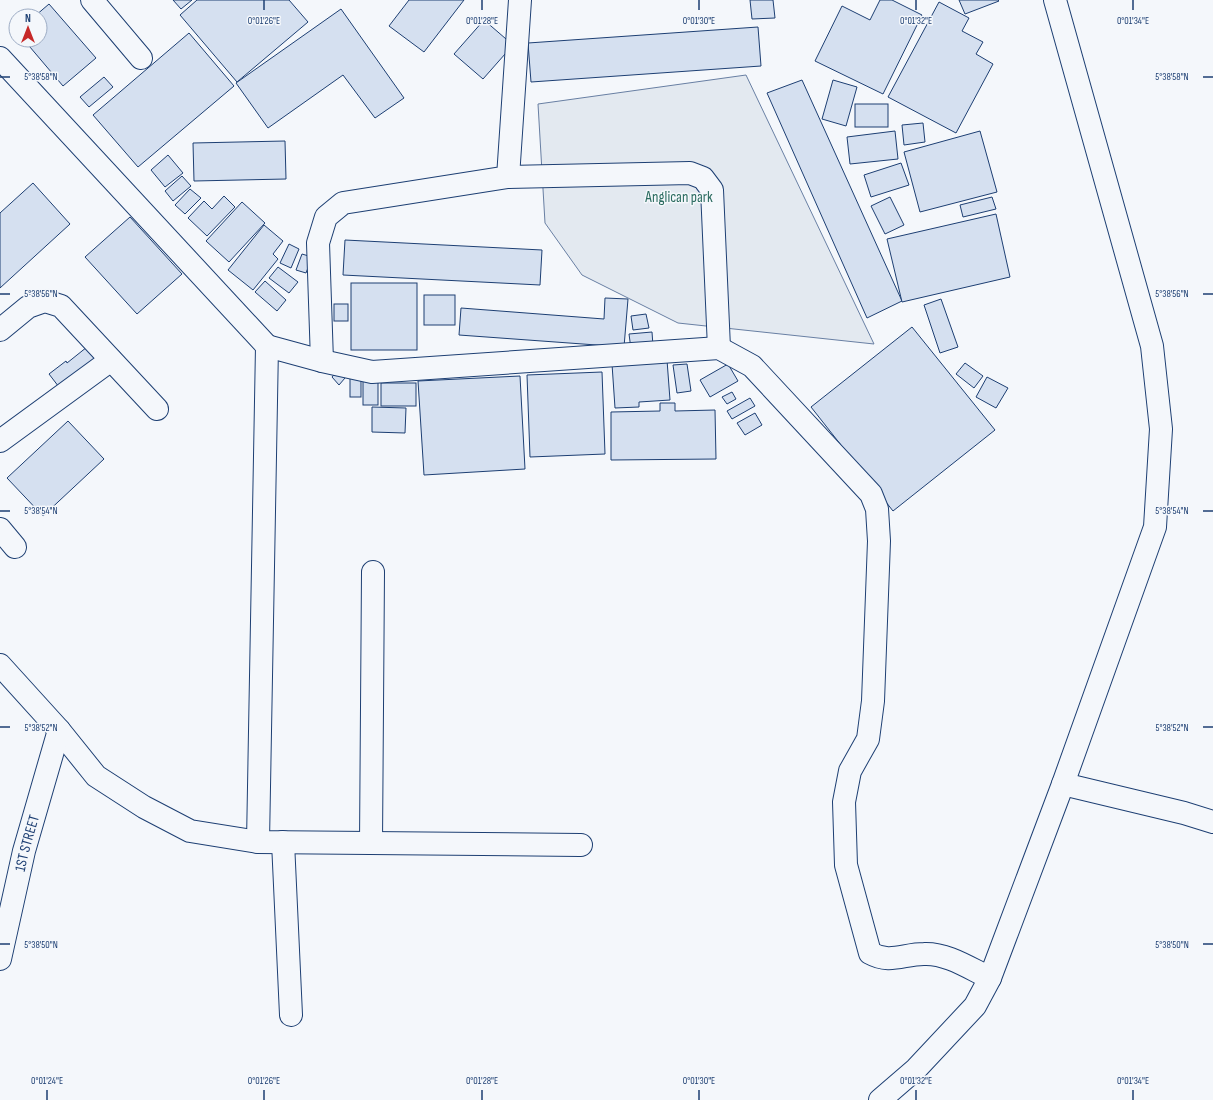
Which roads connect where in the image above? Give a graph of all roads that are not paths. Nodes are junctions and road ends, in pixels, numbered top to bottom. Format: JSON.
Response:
{"nodes":[{"id":1,"x":92,"y":0,"type":"edge"},
{"id":2,"x":520,"y":0,"type":"edge"},
{"id":3,"x":1054,"y":0,"type":"edge"},
{"id":4,"x":0,"y":58,"type":"edge"},
{"id":5,"x":141,"y":58,"type":"dead end"},
{"id":6,"x":508,"y":177,"type":"junction"},
{"id":7,"x":0,"y":330,"type":"edge"},
{"id":8,"x":267,"y":346,"type":"junction"},
{"id":9,"x":719,"y":348,"type":"junction"},
{"id":10,"x":111,"y":360,"type":"junction"},
{"id":11,"x":322,"y":361,"type":"junction"},
{"id":12,"x":157,"y":409,"type":"dead end"},
{"id":13,"x":0,"y":441,"type":"edge"},
{"id":14,"x":0,"y":529,"type":"edge"},
{"id":15,"x":15,"y":547,"type":"dead end"},
{"id":16,"x":374,"y":572,"type":"dead end"},
{"id":17,"x":0,"y":665,"type":"edge"},
{"id":18,"x":59,"y":730,"type":"junction"},
{"id":19,"x":1063,"y":784,"type":"junction"},
{"id":20,"x":1213,"y":822,"type":"edge"},
{"id":21,"x":258,"y":842,"type":"junction"},
{"id":22,"x":283,"y":842,"type":"junction"},
{"id":23,"x":371,"y":843,"type":"junction"},
{"id":24,"x":581,"y":845,"type":"dead end"},
{"id":25,"x":0,"y":959,"type":"edge"},
{"id":26,"x":990,"y":978,"type":"junction"},
{"id":27,"x":291,"y":1015,"type":"dead end"},
{"id":28,"x":880,"y":1100,"type":"edge"}],
"edges":[{"from":1,"to":5,"type":"street"},
{"from":2,"to":6,"type":"street"},
{"from":3,"to":19,"type":"street"},
{"from":4,"to":8,"type":"street"},
{"from":6,"to":9,"type":"street"},
{"from":6,"to":11,"type":"street"},
{"from":7,"to":10,"type":"street"},
{"from":8,"to":11,"type":"street"},
{"from":8,"to":21,"type":"street"},
{"from":9,"to":11,"type":"street"},
{"from":9,"to":26,"type":"street"},
{"from":10,"to":12,"type":"street"},
{"from":10,"to":13,"type":"street"},
{"from":14,"to":15,"type":"street"},
{"from":16,"to":23,"type":"street"},
{"from":17,"to":18,"type":"street"},
{"from":18,"to":21,"type":"street"},
{"from":18,"to":25,"type":"street","name":"1ST STREET"},
{"from":19,"to":20,"type":"street"},
{"from":19,"to":26,"type":"street"},
{"from":21,"to":22,"type":"street"},
{"from":22,"to":23,"type":"street"},
{"from":22,"to":27,"type":"street"},
{"from":23,"to":24,"type":"street"},
{"from":26,"to":28,"type":"street"}]}
